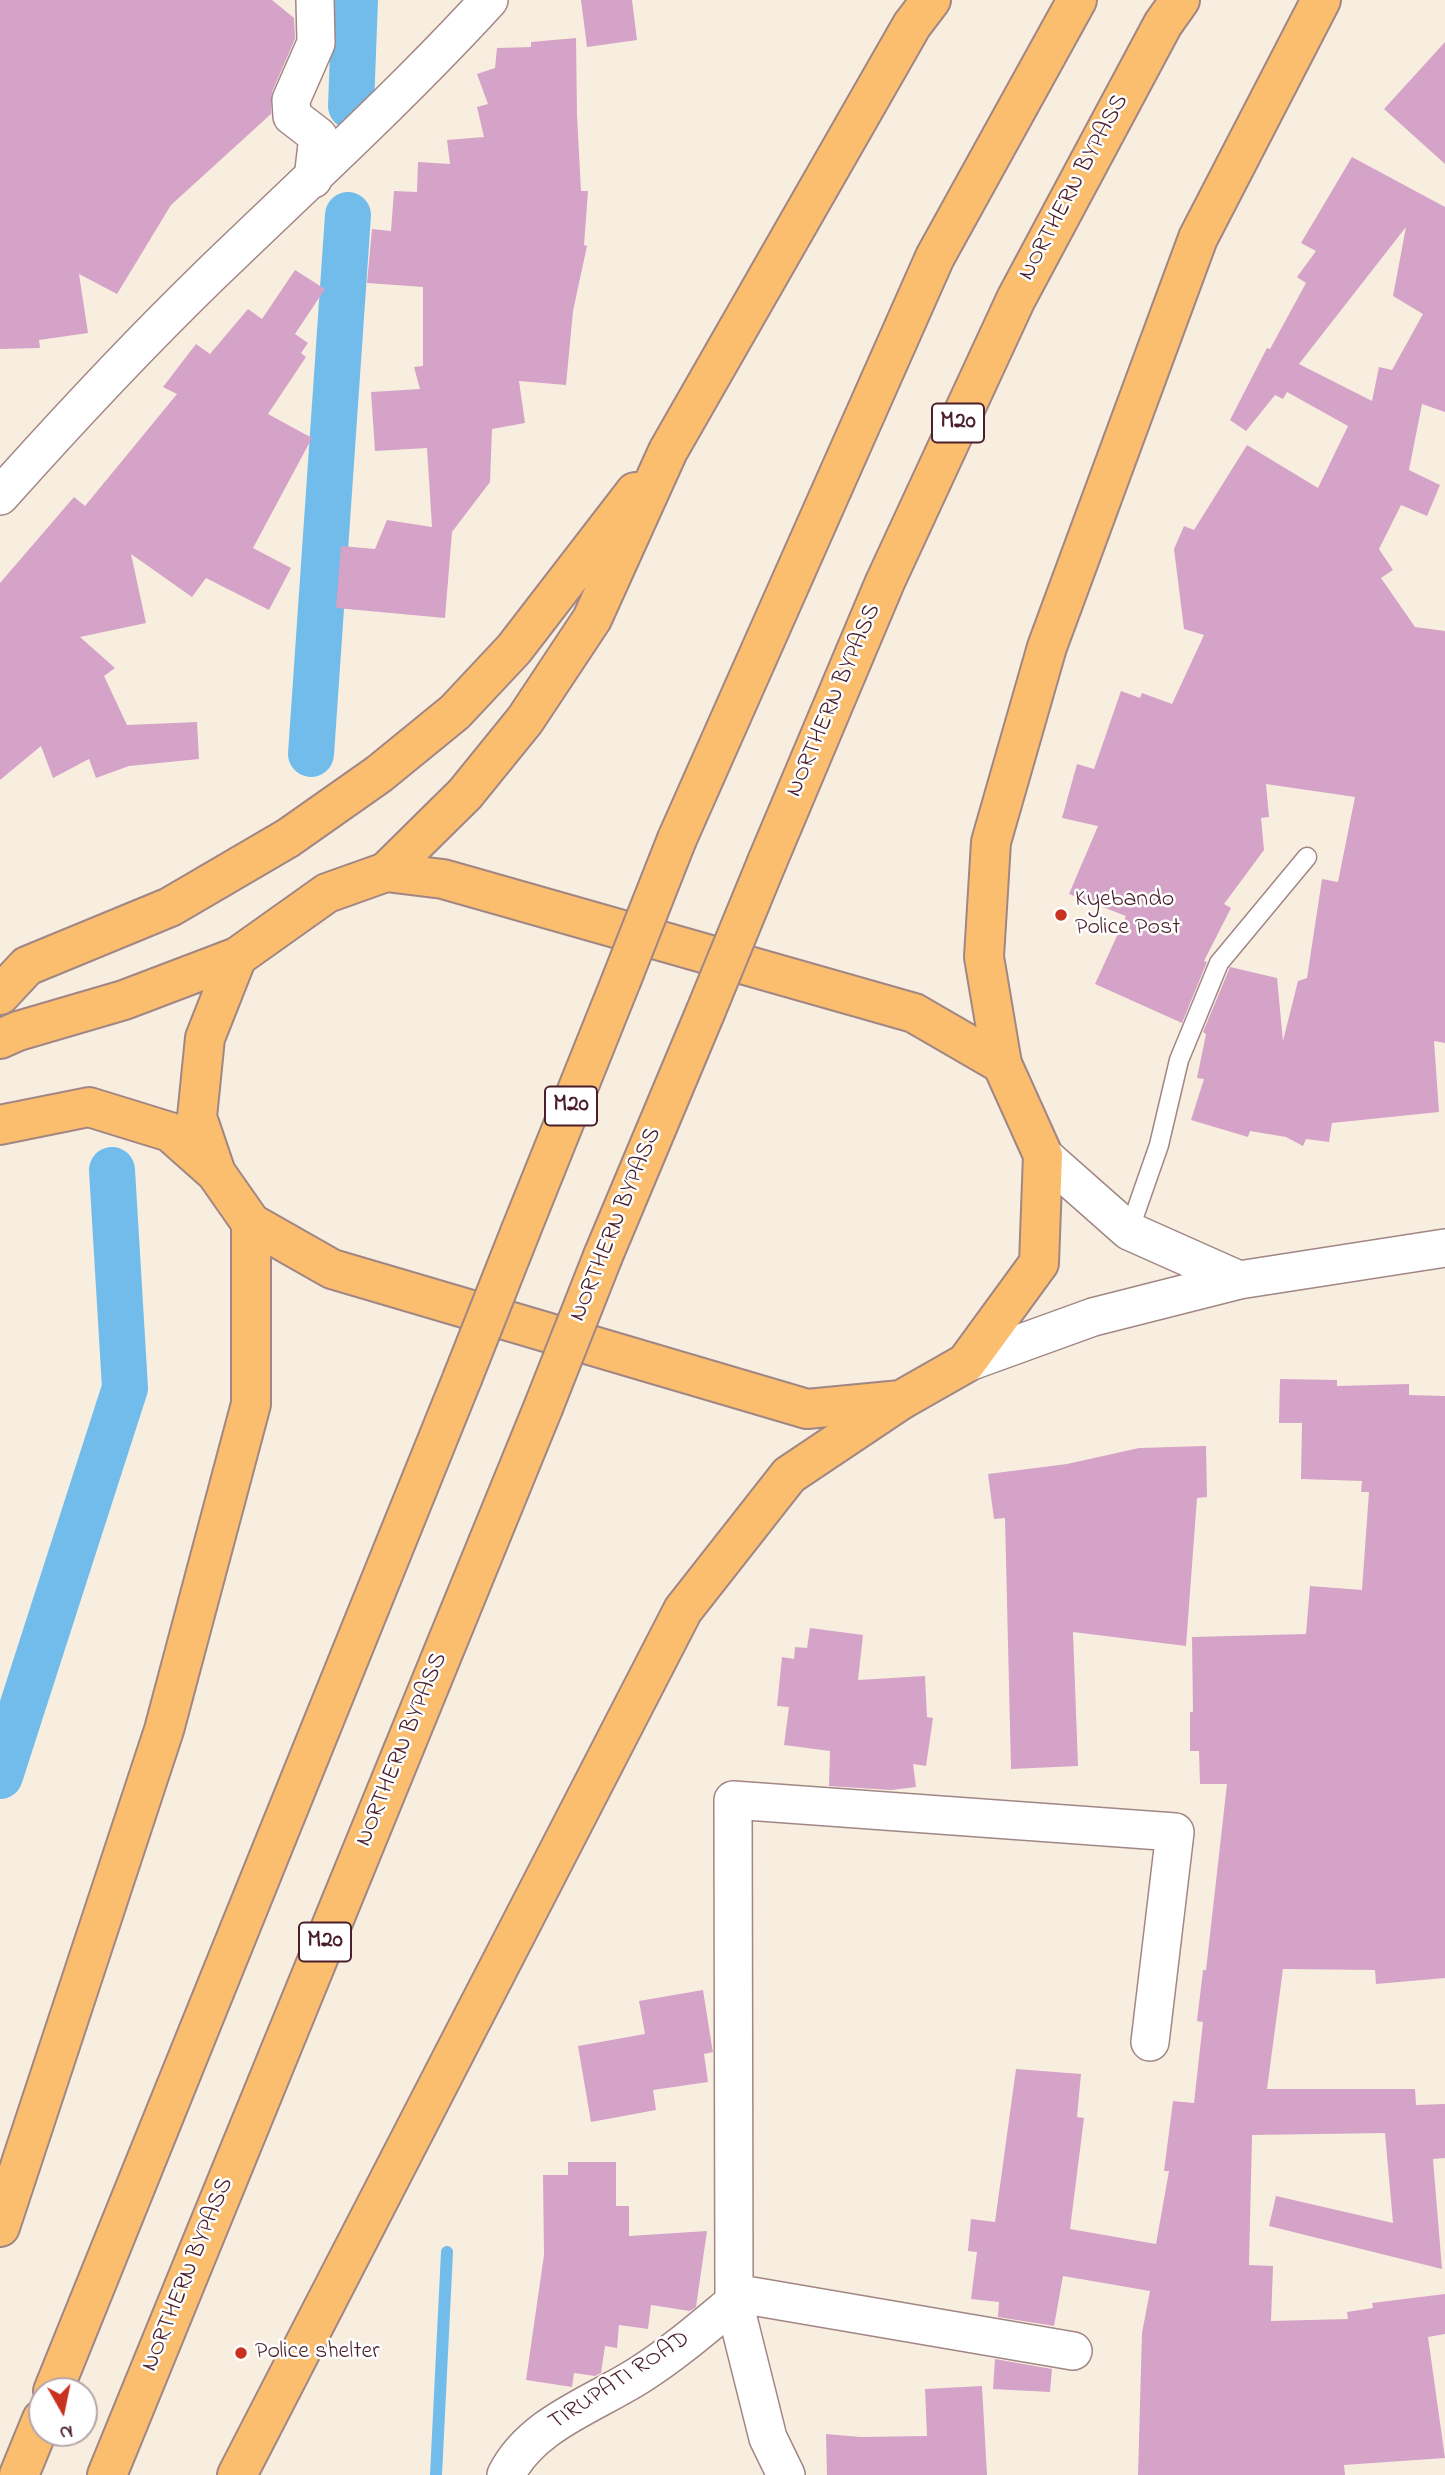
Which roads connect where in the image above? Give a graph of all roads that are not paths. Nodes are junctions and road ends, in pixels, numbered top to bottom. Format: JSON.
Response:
{"nodes":[{"id":1,"x":315,"y":0,"type":"edge"},
{"id":2,"x":489,"y":0,"type":"edge"},
{"id":3,"x":931,"y":0,"type":"edge"},
{"id":4,"x":1077,"y":0,"type":"edge"},
{"id":5,"x":1180,"y":0,"type":"edge"},
{"id":6,"x":1321,"y":0,"type":"edge"},
{"id":7,"x":313,"y":179,"type":"junction"},
{"id":8,"x":668,"y":451,"type":"junction"},
{"id":9,"x":0,"y":496,"type":"edge"},
{"id":10,"x":1307,"y":858,"type":"dead end"},
{"id":11,"x":386,"y":872,"type":"junction"},
{"id":12,"x":237,"y":957,"type":"junction"},
{"id":13,"x":0,"y":995,"type":"edge"},
{"id":14,"x":0,"y":1040,"type":"edge"},
{"id":15,"x":1002,"y":1063,"type":"junction"},
{"id":16,"x":0,"y":1125,"type":"edge"},
{"id":17,"x":1043,"y":1155,"type":"junction"},
{"id":18,"x":216,"y":1173,"type":"junction"},
{"id":19,"x":251,"y":1223,"type":"junction"},
{"id":20,"x":1129,"y":1231,"type":"junction"},
{"id":21,"x":1445,"y":1248,"type":"edge"},
{"id":22,"x":1239,"y":1280,"type":"junction"},
{"id":23,"x":966,"y":1363,"type":"junction"},
{"id":24,"x":901,"y":1400,"type":"junction"},
{"id":25,"x":1150,"y":2042,"type":"dead end"},
{"id":26,"x":0,"y":2227,"type":"edge"},
{"id":27,"x":734,"y":2298,"type":"junction"},
{"id":28,"x":1073,"y":2351,"type":"dead end"},
{"id":29,"x":59,"y":2377,"type":"edge"},
{"id":30,"x":30,"y":2447,"type":"edge"},
{"id":31,"x":19,"y":2475,"type":"edge"},
{"id":32,"x":107,"y":2475,"type":"edge"},
{"id":33,"x":237,"y":2475,"type":"edge"},
{"id":34,"x":506,"y":2475,"type":"edge"},
{"id":35,"x":786,"y":2475,"type":"edge"}],
"edges":[{"from":1,"to":7,"type":"street"},
{"from":2,"to":7,"type":"street"},
{"from":3,"to":8,"type":"main road"},
{"from":4,"to":29,"type":"main road","number":"M20","bridge":true},
{"from":5,"to":32,"type":"main road","name":"NORTHERN BYPASS","number":"M20","bridge":true},
{"from":6,"to":15,"type":"main road"},
{"from":7,"to":9,"type":"street"},
{"from":8,"to":11,"type":"main road"},
{"from":8,"to":13,"type":"main road"},
{"from":10,"to":20,"type":"lane"},
{"from":11,"to":12,"type":"main road"},
{"from":11,"to":15,"type":"main road"},
{"from":12,"to":14,"type":"main road"},
{"from":12,"to":18,"type":"main road"},
{"from":15,"to":17,"type":"main road"},
{"from":16,"to":18,"type":"main road"},
{"from":17,"to":20,"type":"street"},
{"from":17,"to":23,"type":"main road"},
{"from":18,"to":19,"type":"main road"},
{"from":19,"to":24,"type":"main road"},
{"from":19,"to":26,"type":"main road"},
{"from":20,"to":22,"type":"street"},
{"from":21,"to":22,"type":"street"},
{"from":22,"to":23,"type":"street"},
{"from":23,"to":24,"type":"main road"},
{"from":24,"to":33,"type":"main road"},
{"from":25,"to":27,"type":"street"},
{"from":27,"to":28,"type":"street"},
{"from":27,"to":34,"type":"street","name":"TIRUPATI ROAD"},
{"from":27,"to":35,"type":"street"},
{"from":30,"to":31,"type":"main road"}]}
